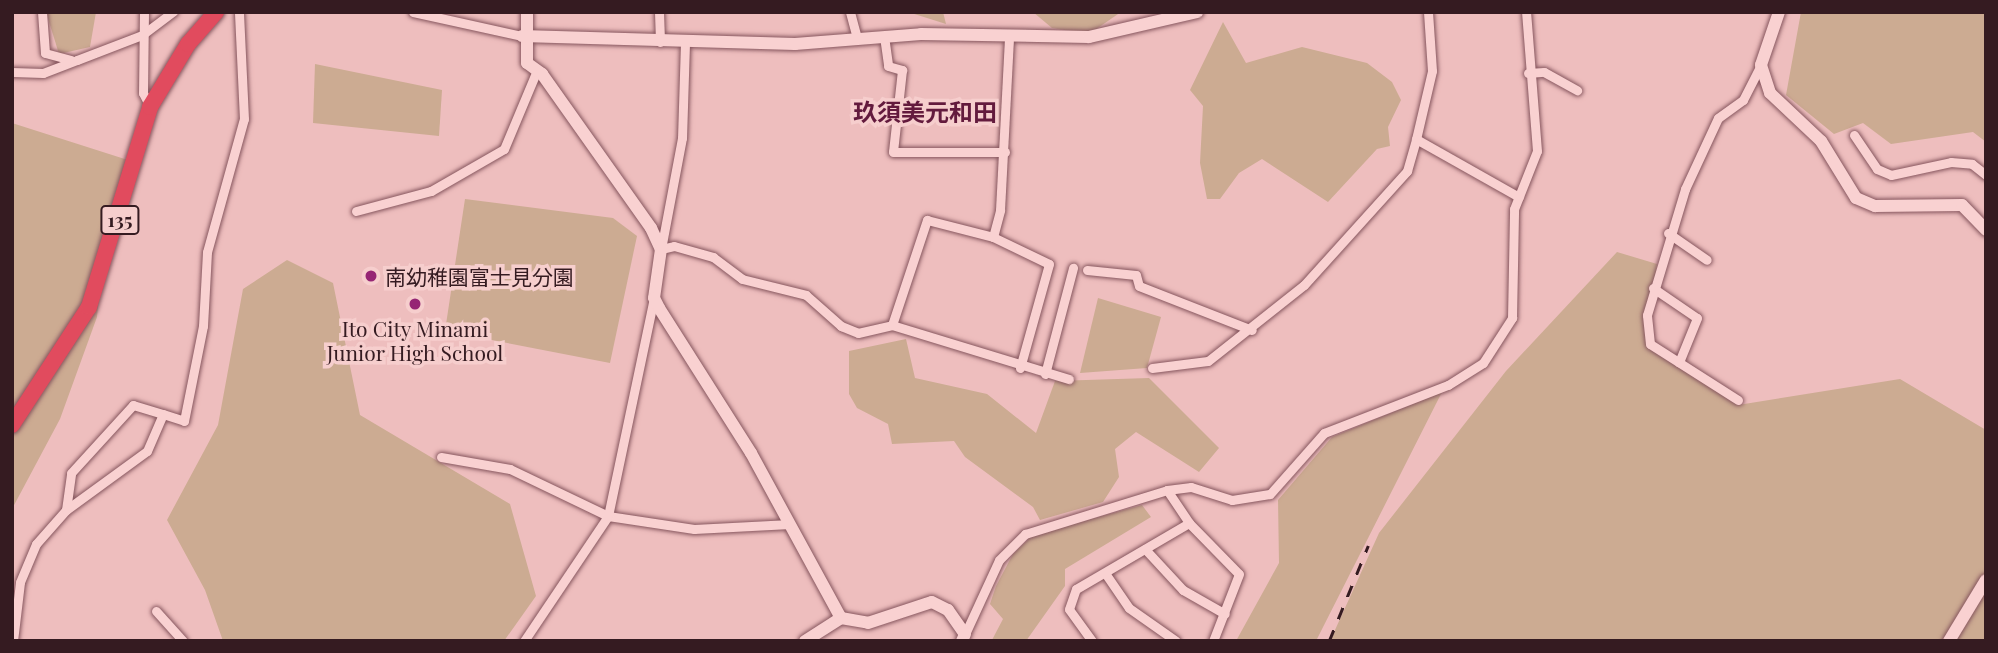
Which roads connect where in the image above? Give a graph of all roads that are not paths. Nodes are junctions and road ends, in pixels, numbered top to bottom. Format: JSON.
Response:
{"nodes":[{"id":1,"x":42,"y":12,"type":"edge"},
{"id":2,"x":144,"y":12,"type":"edge"},
{"id":3,"x":173,"y":12,"type":"edge"},
{"id":4,"x":216,"y":12,"type":"edge"},
{"id":5,"x":239,"y":12,"type":"edge"},
{"id":6,"x":413,"y":12,"type":"edge"},
{"id":7,"x":527,"y":12,"type":"edge"},
{"id":8,"x":659,"y":12,"type":"edge"},
{"id":9,"x":850,"y":12,"type":"edge"},
{"id":10,"x":1196,"y":12,"type":"edge"},
{"id":11,"x":1428,"y":12,"type":"edge"},
{"id":12,"x":1527,"y":12,"type":"edge"},
{"id":13,"x":1779,"y":12,"type":"edge"},
{"id":14,"x":142,"y":35,"type":"junction"},
{"id":15,"x":522,"y":36,"type":"junction"},
{"id":16,"x":884,"y":36,"type":"junction"},
{"id":17,"x":1009,"y":37,"type":"junction"},
{"id":18,"x":857,"y":38,"type":"junction"},
{"id":19,"x":660,"y":42,"type":"junction"},
{"id":20,"x":685,"y":43,"type":"junction"},
{"id":21,"x":77,"y":61,"type":"junction"},
{"id":22,"x":1761,"y":65,"type":"junction"},
{"id":23,"x":537,"y":70,"type":"junction"},
{"id":24,"x":12,"y":72,"type":"edge"},
{"id":25,"x":1528,"y":74,"type":"junction"},
{"id":26,"x":1577,"y":90,"type":"dead end"},
{"id":27,"x":150,"y":107,"type":"junction"},
{"id":28,"x":1854,"y":135,"type":"dead end"},
{"id":29,"x":1416,"y":139,"type":"junction"},
{"id":30,"x":1005,"y":152,"type":"junction"},
{"id":31,"x":1986,"y":175,"type":"edge"},
{"id":32,"x":1518,"y":197,"type":"junction"},
{"id":33,"x":356,"y":211,"type":"dead end"},
{"id":34,"x":1986,"y":230,"type":"edge"},
{"id":35,"x":1668,"y":233,"type":"junction"},
{"id":36,"x":993,"y":237,"type":"junction"},
{"id":37,"x":661,"y":249,"type":"junction"},
{"id":38,"x":1707,"y":260,"type":"dead end"},
{"id":39,"x":1073,"y":268,"type":"dead end"},
{"id":40,"x":1087,"y":270,"type":"dead end"},
{"id":41,"x":1653,"y":288,"type":"junction"},
{"id":42,"x":654,"y":298,"type":"junction"},
{"id":43,"x":892,"y":325,"type":"junction"},
{"id":44,"x":1252,"y":330,"type":"junction"},
{"id":45,"x":1679,"y":362,"type":"junction"},
{"id":46,"x":1020,"y":368,"type":"junction"},
{"id":47,"x":1152,"y":368,"type":"dead end"},
{"id":48,"x":1045,"y":374,"type":"junction"},
{"id":49,"x":1069,"y":379,"type":"dead end"},
{"id":50,"x":1738,"y":400,"type":"dead end"},
{"id":51,"x":163,"y":414,"type":"junction"},
{"id":52,"x":12,"y":425,"type":"edge"},
{"id":53,"x":441,"y":457,"type":"dead end"},
{"id":54,"x":1167,"y":490,"type":"junction"},
{"id":55,"x":65,"y":510,"type":"junction"},
{"id":56,"x":608,"y":516,"type":"junction"},
{"id":57,"x":1189,"y":523,"type":"junction"},
{"id":58,"x":790,"y":524,"type":"junction"},
{"id":59,"x":1145,"y":549,"type":"junction"},
{"id":60,"x":1105,"y":573,"type":"junction"},
{"id":61,"x":1986,"y":580,"type":"edge"},
{"id":62,"x":156,"y":611,"type":"dead end"},
{"id":63,"x":1225,"y":614,"type":"junction"},
{"id":64,"x":841,"y":618,"type":"junction"},
{"id":65,"x":964,"y":637,"type":"edge"},
{"id":66,"x":13,"y":641,"type":"edge"},
{"id":67,"x":183,"y":641,"type":"edge"},
{"id":68,"x":524,"y":641,"type":"edge"},
{"id":69,"x":805,"y":641,"type":"edge"},
{"id":70,"x":1091,"y":641,"type":"edge"},
{"id":71,"x":1176,"y":641,"type":"edge"},
{"id":72,"x":1213,"y":641,"type":"edge"},
{"id":73,"x":1949,"y":641,"type":"edge"}],
"edges":[{"from":1,"to":21,"type":"street"},
{"from":2,"to":14,"type":"street"},
{"from":3,"to":14,"type":"street"},
{"from":4,"to":27,"type":"highway","number":"135"},
{"from":5,"to":51,"type":"street"},
{"from":6,"to":15,"type":"street"},
{"from":7,"to":15,"type":"street"},
{"from":8,"to":19,"type":"street"},
{"from":9,"to":18,"type":"street"},
{"from":10,"to":17,"type":"street"},
{"from":11,"to":29,"type":"street"},
{"from":12,"to":25,"type":"street"},
{"from":13,"to":22,"type":"street"},
{"from":14,"to":21,"type":"street"},
{"from":14,"to":27,"type":"street"},
{"from":15,"to":19,"type":"street"},
{"from":15,"to":23,"type":"street"},
{"from":16,"to":17,"type":"street"},
{"from":16,"to":18,"type":"street"},
{"from":16,"to":30,"type":"street"},
{"from":17,"to":30,"type":"street"},
{"from":18,"to":20,"type":"street"},
{"from":19,"to":20,"type":"street"},
{"from":20,"to":37,"type":"street"},
{"from":21,"to":24,"type":"street"},
{"from":22,"to":34,"type":"street"},
{"from":22,"to":35,"type":"street"},
{"from":23,"to":33,"type":"street"},
{"from":23,"to":37,"type":"street"},
{"from":25,"to":26,"type":"street"},
{"from":25,"to":32,"type":"street"},
{"from":27,"to":52,"type":"highway","number":"135"},
{"from":28,"to":31,"type":"street"},
{"from":29,"to":32,"type":"street"},
{"from":29,"to":44,"type":"street"},
{"from":30,"to":36,"type":"street"},
{"from":32,"to":54,"type":"street"},
{"from":35,"to":38,"type":"street"},
{"from":35,"to":41,"type":"street"},
{"from":36,"to":43,"type":"street"},
{"from":36,"to":46,"type":"street"},
{"from":37,"to":42,"type":"street"},
{"from":37,"to":43,"type":"street"},
{"from":39,"to":48,"type":"street"},
{"from":40,"to":44,"type":"street"},
{"from":41,"to":45,"type":"street"},
{"from":41,"to":45,"type":"street"},
{"from":42,"to":56,"type":"street"},
{"from":42,"to":58,"type":"street"},
{"from":43,"to":46,"type":"street"},
{"from":44,"to":47,"type":"street"},
{"from":45,"to":50,"type":"street"},
{"from":46,"to":48,"type":"street"},
{"from":48,"to":49,"type":"street"},
{"from":51,"to":55,"type":"street"},
{"from":51,"to":55,"type":"street"},
{"from":53,"to":56,"type":"street"},
{"from":54,"to":57,"type":"street"},
{"from":54,"to":65,"type":"street"},
{"from":55,"to":66,"type":"street"},
{"from":56,"to":58,"type":"street"},
{"from":56,"to":68,"type":"street"},
{"from":57,"to":59,"type":"street"},
{"from":57,"to":63,"type":"street"},
{"from":58,"to":64,"type":"street"},
{"from":59,"to":60,"type":"street"},
{"from":59,"to":63,"type":"street"},
{"from":60,"to":70,"type":"street"},
{"from":60,"to":71,"type":"street"},
{"from":61,"to":73,"type":"street"},
{"from":62,"to":67,"type":"street"},
{"from":63,"to":72,"type":"street"},
{"from":64,"to":65,"type":"street"},
{"from":64,"to":69,"type":"street"}]}
